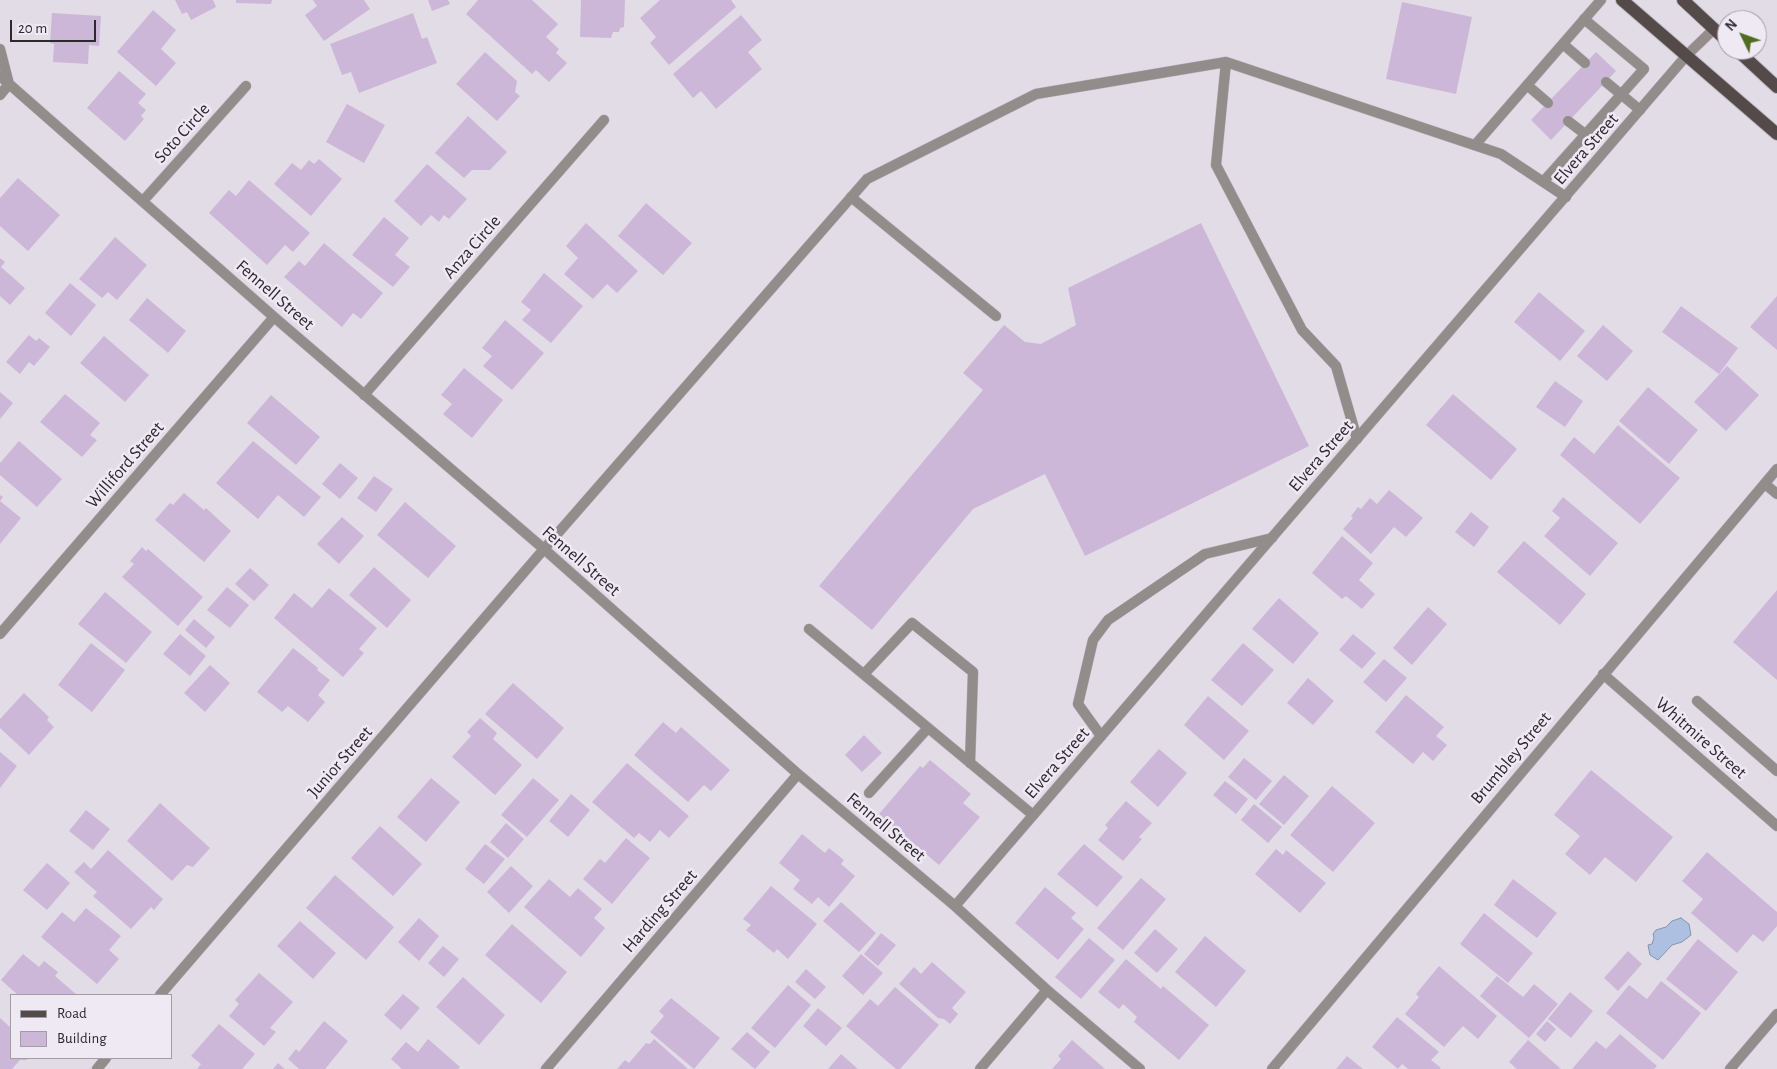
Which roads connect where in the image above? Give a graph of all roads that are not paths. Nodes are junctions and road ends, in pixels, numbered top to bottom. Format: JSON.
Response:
{"nodes":[{"id":1,"x":1602,"y":0,"type":"edge"},
{"id":2,"x":1622,"y":0,"type":"edge"},
{"id":3,"x":1683,"y":0,"type":"edge"},
{"id":4,"x":1584,"y":19,"type":"junction"},
{"id":5,"x":1714,"y":28,"type":"junction"},
{"id":6,"x":1717,"y":31,"type":"edge"},
{"id":7,"x":1563,"y":44,"type":"junction"},
{"id":8,"x":0,"y":49,"type":"edge"},
{"id":9,"x":1687,"y":55,"type":"junction"},
{"id":10,"x":1748,"y":60,"type":"edge"},
{"id":11,"x":1226,"y":62,"type":"junction"},
{"id":12,"x":1585,"y":64,"type":"dead end"},
{"id":13,"x":0,"y":76,"type":"edge"},
{"id":14,"x":1606,"y":82,"type":"dead end"},
{"id":15,"x":9,"y":84,"type":"junction"},
{"id":16,"x":1527,"y":85,"type":"junction"},
{"id":17,"x":246,"y":86,"type":"dead end"},
{"id":18,"x":1777,"y":86,"type":"edge"},
{"id":19,"x":0,"y":95,"type":"edge"},
{"id":20,"x":1621,"y":95,"type":"junction"},
{"id":21,"x":1548,"y":103,"type":"dead end"},
{"id":22,"x":1640,"y":110,"type":"junction"},
{"id":23,"x":604,"y":120,"type":"dead end"},
{"id":24,"x":1568,"y":121,"type":"dead end"},
{"id":25,"x":1585,"y":134,"type":"junction"},
{"id":26,"x":1777,"y":134,"type":"edge"},
{"id":27,"x":1475,"y":145,"type":"junction"},
{"id":28,"x":1543,"y":182,"type":"junction"},
{"id":29,"x":851,"y":197,"type":"junction"},
{"id":30,"x":1566,"y":197,"type":"junction"},
{"id":31,"x":143,"y":201,"type":"junction"},
{"id":32,"x":996,"y":316,"type":"dead end"},
{"id":33,"x":274,"y":317,"type":"junction"},
{"id":34,"x":364,"y":395,"type":"junction"},
{"id":35,"x":1356,"y":440,"type":"junction"},
{"id":36,"x":1777,"y":469,"type":"edge"},
{"id":37,"x":1764,"y":484,"type":"junction"},
{"id":38,"x":1777,"y":494,"type":"edge"},
{"id":39,"x":1272,"y":538,"type":"junction"},
{"id":40,"x":544,"y":549,"type":"junction"},
{"id":41,"x":809,"y":629,"type":"dead end"},
{"id":42,"x":0,"y":634,"type":"edge"},
{"id":43,"x":864,"y":674,"type":"junction"},
{"id":44,"x":1603,"y":674,"type":"junction"},
{"id":45,"x":1697,"y":701,"type":"dead end"},
{"id":46,"x":928,"y":728,"type":"junction"},
{"id":47,"x":1101,"y":736,"type":"junction"},
{"id":48,"x":970,"y":763,"type":"junction"},
{"id":49,"x":1777,"y":771,"type":"edge"},
{"id":50,"x":798,"y":774,"type":"junction"},
{"id":51,"x":869,"y":793,"type":"dead end"},
{"id":52,"x":1033,"y":815,"type":"junction"},
{"id":53,"x":1777,"y":826,"type":"edge"},
{"id":54,"x":955,"y":906,"type":"junction"},
{"id":55,"x":1047,"y":990,"type":"junction"},
{"id":56,"x":161,"y":994,"type":"edge"},
{"id":57,"x":1777,"y":1014,"type":"edge"},
{"id":58,"x":105,"y":1059,"type":"edge"},
{"id":59,"x":96,"y":1069,"type":"edge"},
{"id":60,"x":546,"y":1069,"type":"edge"},
{"id":61,"x":980,"y":1069,"type":"edge"},
{"id":62,"x":1140,"y":1069,"type":"edge"},
{"id":63,"x":1272,"y":1069,"type":"edge"},
{"id":64,"x":1730,"y":1069,"type":"edge"}],
"edges":[{"from":1,"to":4,"type":"street"},
{"from":2,"to":9,"type":"main road"},
{"from":3,"to":5,"type":"main road"},
{"from":4,"to":7,"type":"street"},
{"from":4,"to":20,"type":"street"},
{"from":5,"to":6,"type":"main road"},
{"from":5,"to":9,"type":"street","name":"Elvera Street"},
{"from":7,"to":12,"type":"street"},
{"from":7,"to":16,"type":"street"},
{"from":8,"to":15,"type":"street"},
{"from":9,"to":22,"type":"street","name":"Elvera Street"},
{"from":9,"to":26,"type":"main road"},
{"from":10,"to":18,"type":"main road"},
{"from":11,"to":27,"type":"street"},
{"from":11,"to":29,"type":"street","name":"Junior Street"},
{"from":11,"to":35,"type":"street"},
{"from":13,"to":15,"type":"street","name":"Fennell Street"},
{"from":14,"to":20,"type":"street"},
{"from":15,"to":19,"type":"street"},
{"from":15,"to":31,"type":"street","name":"Fennell Street"},
{"from":16,"to":21,"type":"street"},
{"from":16,"to":27,"type":"street"},
{"from":17,"to":31,"type":"street","name":"Soto Circle"},
{"from":20,"to":22,"type":"street"},
{"from":20,"to":25,"type":"street"},
{"from":22,"to":30,"type":"street","name":"Elvera Street"},
{"from":23,"to":34,"type":"street","name":"Anza Circle"},
{"from":24,"to":25,"type":"street"},
{"from":25,"to":28,"type":"street"},
{"from":27,"to":28,"type":"street"},
{"from":28,"to":30,"type":"street"},
{"from":29,"to":32,"type":"street"},
{"from":29,"to":40,"type":"street","name":"Junior Street"},
{"from":30,"to":35,"type":"street","name":"Elvera Street"},
{"from":31,"to":33,"type":"street","name":"Fennell Street"},
{"from":33,"to":34,"type":"street","name":"Fennell Street"},
{"from":33,"to":42,"type":"street","name":"Williford Street"},
{"from":34,"to":40,"type":"street","name":"Fennell Street"},
{"from":35,"to":39,"type":"street","name":"Elvera Street"},
{"from":36,"to":37,"type":"street","name":"Brumbley Street"},
{"from":37,"to":38,"type":"street"},
{"from":37,"to":44,"type":"street","name":"Brumbley Street"},
{"from":39,"to":47,"type":"street","name":"Elvera Street"},
{"from":39,"to":47,"type":"street"},
{"from":40,"to":50,"type":"street","name":"Fennell Street"},
{"from":40,"to":56,"type":"street","name":"Junior Street"},
{"from":41,"to":43,"type":"street"},
{"from":43,"to":46,"type":"street"},
{"from":43,"to":48,"type":"street"},
{"from":44,"to":53,"type":"street","name":"Whitmire Street"},
{"from":44,"to":63,"type":"street","name":"Brumbley Street"},
{"from":45,"to":49,"type":"street"},
{"from":46,"to":48,"type":"street"},
{"from":46,"to":51,"type":"street"},
{"from":47,"to":52,"type":"street","name":"Elvera Street"},
{"from":48,"to":52,"type":"street"},
{"from":50,"to":54,"type":"street","name":"Fennell Street"},
{"from":50,"to":60,"type":"street","name":"Harding Street"},
{"from":52,"to":54,"type":"street","name":"Elvera Street"},
{"from":54,"to":55,"type":"street","name":"Fennell Street"},
{"from":55,"to":61,"type":"street"},
{"from":55,"to":62,"type":"street","name":"Fennell Street"},
{"from":57,"to":64,"type":"street"},
{"from":58,"to":59,"type":"street"}]}
